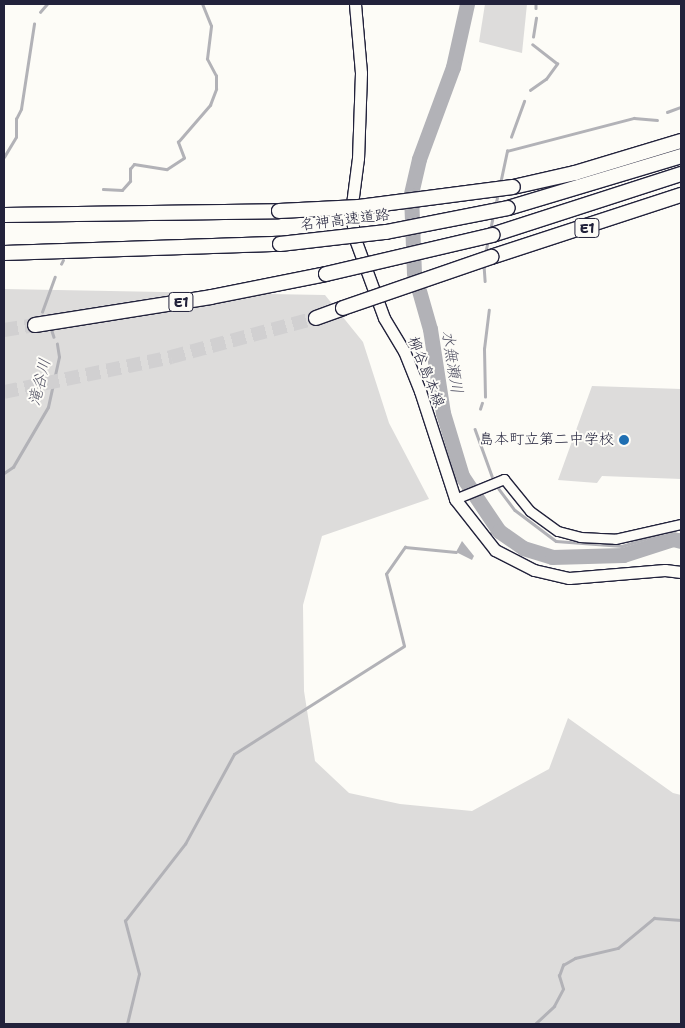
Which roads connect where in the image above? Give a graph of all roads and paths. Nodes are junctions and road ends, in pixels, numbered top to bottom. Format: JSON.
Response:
{"nodes":[{"id":1,"x":355,"y":4,"type":"edge"},
{"id":2,"x":681,"y":141,"type":"edge"},
{"id":3,"x":681,"y":156,"type":"edge"},
{"id":4,"x":681,"y":174,"type":"edge"},
{"id":5,"x":681,"y":195,"type":"edge"},
{"id":6,"x":4,"y":215,"type":"edge"},
{"id":7,"x":4,"y":253,"type":"edge"},
{"id":8,"x":316,"y":318,"type":"tunnel mouth"},
{"id":9,"x":35,"y":325,"type":"tunnel mouth"},
{"id":10,"x":460,"y":496,"type":"junction"},
{"id":11,"x":681,"y":524,"type":"edge"},
{"id":12,"x":681,"y":572,"type":"edge"}],
"edges":[{"from":1,"to":10,"type":"main road","name":"柳谷島本線"},
{"from":2,"to":6,"type":"highway","name":"名神高速道路","bridge":true},
{"from":3,"to":7,"type":"highway","name":"名神高速道路","bridge":true},
{"from":4,"to":9,"type":"highway","number":"E1","bridge":true},
{"from":5,"to":8,"type":"highway","number":"E1","bridge":true},
{"from":10,"to":11,"type":"street"},
{"from":10,"to":12,"type":"main road","name":"柳谷島本線"}]}
